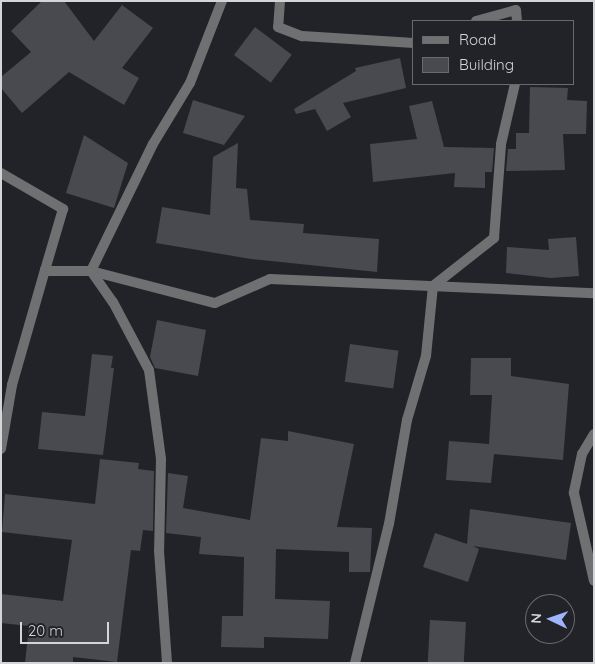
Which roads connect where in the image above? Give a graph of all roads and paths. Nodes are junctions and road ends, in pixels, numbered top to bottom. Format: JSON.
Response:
{"nodes":[{"id":1,"x":222,"y":1,"type":"edge"},
{"id":2,"x":280,"y":1,"type":"edge"},
{"id":3,"x":480,"y":20,"type":"edge"},
{"id":4,"x":518,"y":20,"type":"edge"},
{"id":5,"x":412,"y":43,"type":"edge"},
{"id":6,"x":515,"y":85,"type":"edge"},
{"id":7,"x":1,"y":173,"type":"edge"},
{"id":8,"x":45,"y":270,"type":"junction"},
{"id":9,"x":91,"y":271,"type":"junction"},
{"id":10,"x":432,"y":286,"type":"junction"},
{"id":11,"x":594,"y":293,"type":"edge"},
{"id":12,"x":594,"y":434,"type":"edge"},
{"id":13,"x":1,"y":449,"type":"edge"},
{"id":14,"x":594,"y":581,"type":"edge"},
{"id":15,"x":167,"y":663,"type":"edge"},
{"id":16,"x":355,"y":663,"type":"edge"}],
"edges":[{"from":1,"to":9,"type":"street"},
{"from":2,"to":5,"type":"street"},
{"from":3,"to":4,"type":"street"},
{"from":6,"to":10,"type":"street"},
{"from":7,"to":8,"type":"street"},
{"from":8,"to":9,"type":"street"},
{"from":8,"to":13,"type":"street"},
{"from":9,"to":10,"type":"street"},
{"from":9,"to":15,"type":"street"},
{"from":10,"to":11,"type":"street"},
{"from":10,"to":16,"type":"street"},
{"from":12,"to":14,"type":"street"}]}
